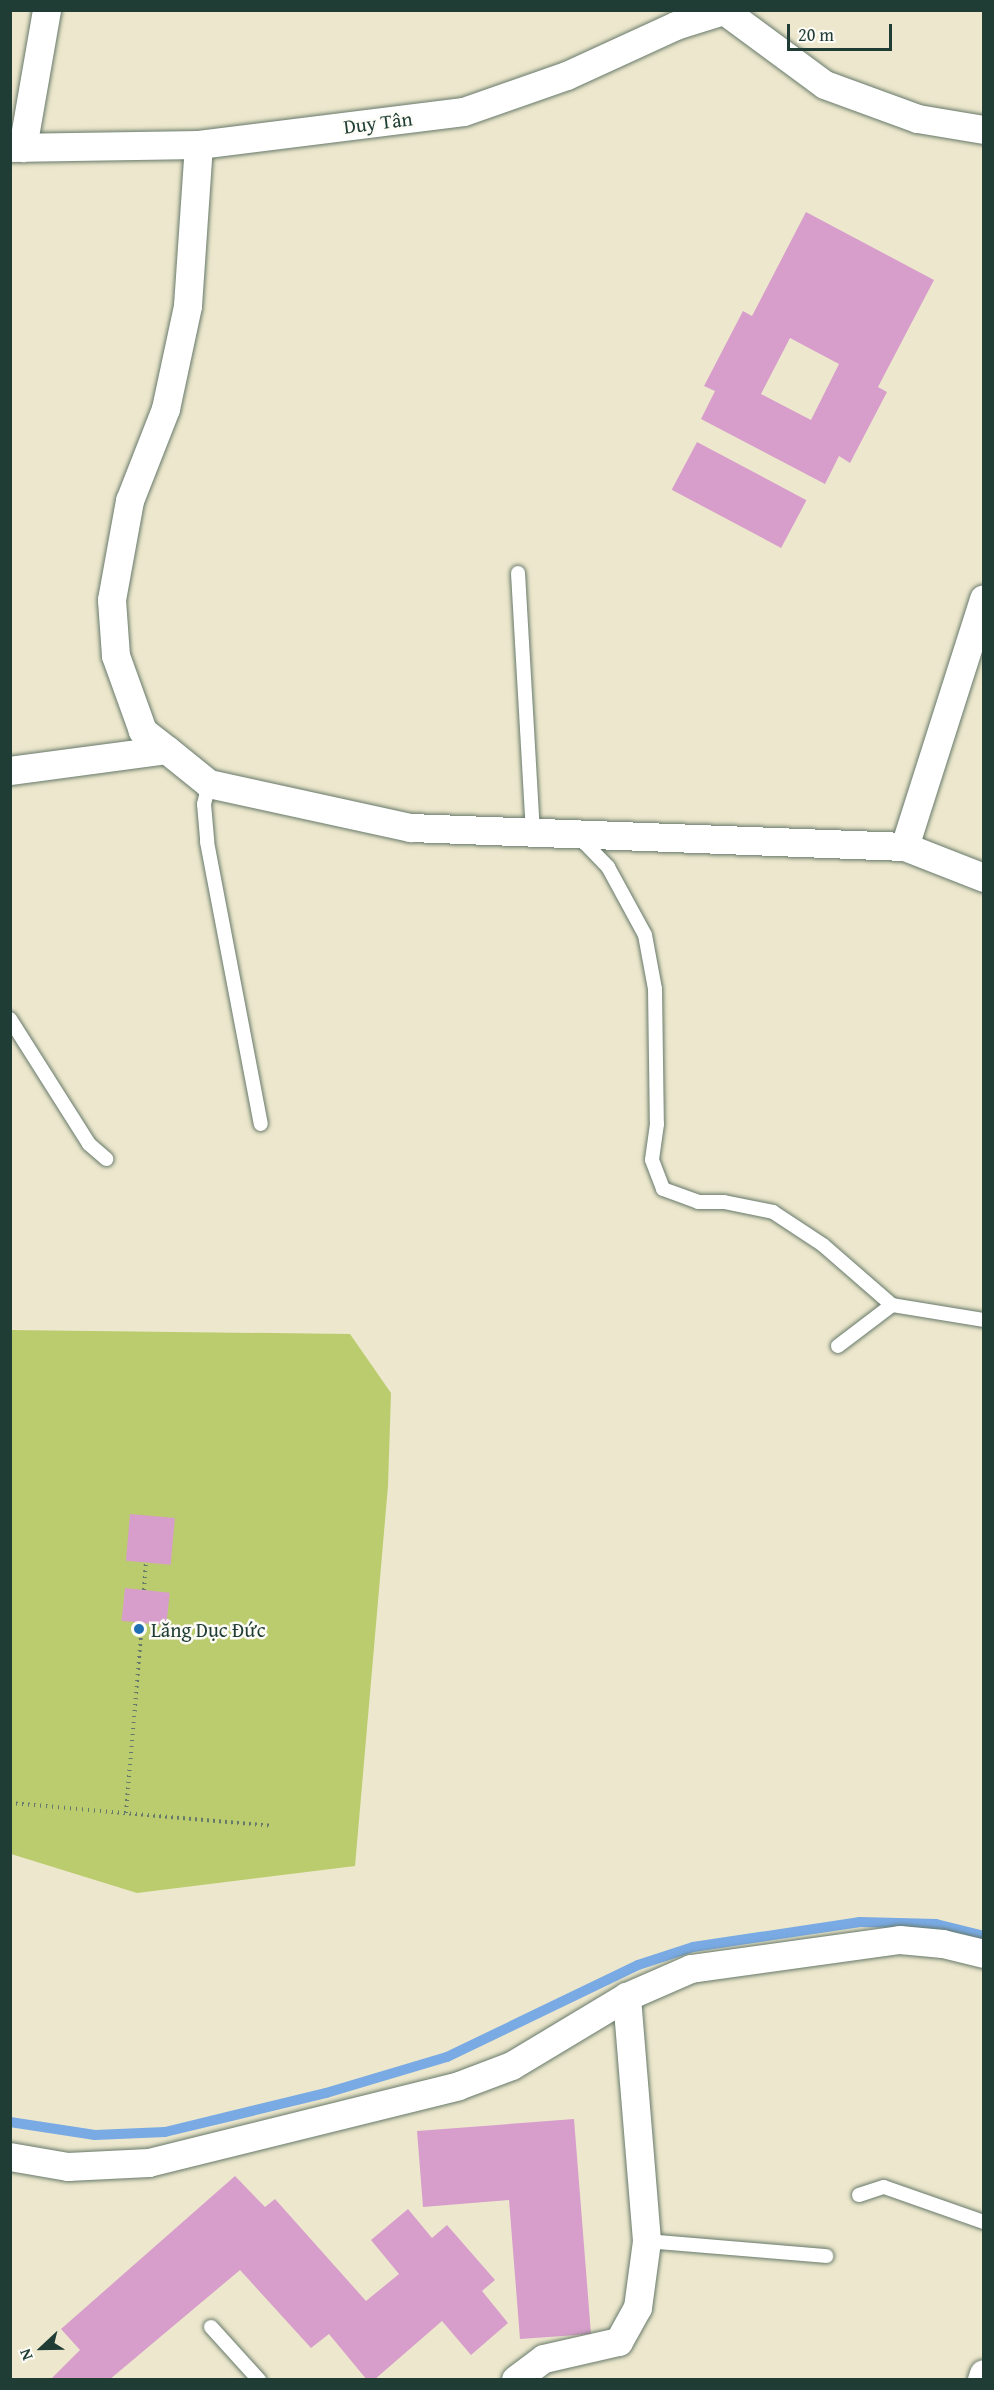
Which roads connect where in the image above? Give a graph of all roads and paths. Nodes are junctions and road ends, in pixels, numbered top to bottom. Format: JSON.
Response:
{"nodes":[{"id":1,"x":47,"y":10,"type":"edge"},
{"id":2,"x":727,"y":11,"type":"edge"},
{"id":3,"x":984,"y":130,"type":"edge"},
{"id":4,"x":199,"y":145,"type":"junction"},
{"id":5,"x":17,"y":148,"type":"edge"},
{"id":6,"x":518,"y":573,"type":"dead end"},
{"id":7,"x":984,"y":599,"type":"edge"},
{"id":8,"x":167,"y":750,"type":"junction"},
{"id":9,"x":10,"y":771,"type":"edge"},
{"id":10,"x":209,"y":784,"type":"junction"},
{"id":11,"x":533,"y":832,"type":"junction"},
{"id":12,"x":577,"y":834,"type":"junction"},
{"id":13,"x":905,"y":847,"type":"junction"},
{"id":14,"x":984,"y":878,"type":"edge"},
{"id":15,"x":10,"y":1019,"type":"edge"},
{"id":16,"x":261,"y":1125,"type":"dead end"},
{"id":17,"x":106,"y":1159,"type":"dead end"},
{"id":18,"x":892,"y":1305,"type":"junction"},
{"id":19,"x":984,"y":1320,"type":"edge"},
{"id":20,"x":838,"y":1346,"type":"dead end"},
{"id":21,"x":146,"y":1562,"type":"dead end"},
{"id":22,"x":144,"y":1590,"type":"dead end"},
{"id":23,"x":142,"y":1623,"type":"dead end"},
{"id":24,"x":10,"y":1803,"type":"edge"},
{"id":25,"x":126,"y":1813,"type":"junction"},
{"id":26,"x":271,"y":1826,"type":"dead end"},
{"id":27,"x":984,"y":1954,"type":"edge"},
{"id":28,"x":627,"y":1997,"type":"junction"},
{"id":29,"x":10,"y":2157,"type":"edge"},
{"id":30,"x":859,"y":2195,"type":"dead end"},
{"id":31,"x":984,"y":2222,"type":"edge"},
{"id":32,"x":647,"y":2241,"type":"junction"},
{"id":33,"x":826,"y":2256,"type":"dead end"},
{"id":34,"x":211,"y":2327,"type":"dead end"},
{"id":35,"x":984,"y":2374,"type":"edge"},
{"id":36,"x":259,"y":2379,"type":"edge"},
{"id":37,"x":516,"y":2379,"type":"edge"},
{"id":38,"x":982,"y":2379,"type":"edge"}],
"edges":[{"from":1,"to":5,"type":"street"},
{"from":2,"to":3,"type":"street"},
{"from":2,"to":4,"type":"street","name":"Duy Tân"},
{"from":4,"to":5,"type":"street","name":"Duy Tân"},
{"from":4,"to":8,"type":"street"},
{"from":6,"to":11,"type":"lane"},
{"from":7,"to":13,"type":"street"},
{"from":8,"to":9,"type":"street"},
{"from":8,"to":10,"type":"street"},
{"from":10,"to":11,"type":"street"},
{"from":10,"to":16,"type":"lane"},
{"from":11,"to":12,"type":"street"},
{"from":12,"to":13,"type":"street"},
{"from":12,"to":18,"type":"lane"},
{"from":13,"to":14,"type":"street"},
{"from":15,"to":17,"type":"lane"},
{"from":18,"to":19,"type":"lane"},
{"from":18,"to":20,"type":"lane"},
{"from":21,"to":22,"type":"path"},
{"from":23,"to":25,"type":"path"},
{"from":24,"to":25,"type":"path"},
{"from":25,"to":26,"type":"path"},
{"from":27,"to":28,"type":"street"},
{"from":28,"to":29,"type":"street"},
{"from":28,"to":32,"type":"street"},
{"from":30,"to":31,"type":"lane"},
{"from":32,"to":33,"type":"lane"},
{"from":32,"to":37,"type":"street"},
{"from":34,"to":36,"type":"lane"},
{"from":35,"to":38,"type":"street"}]}
